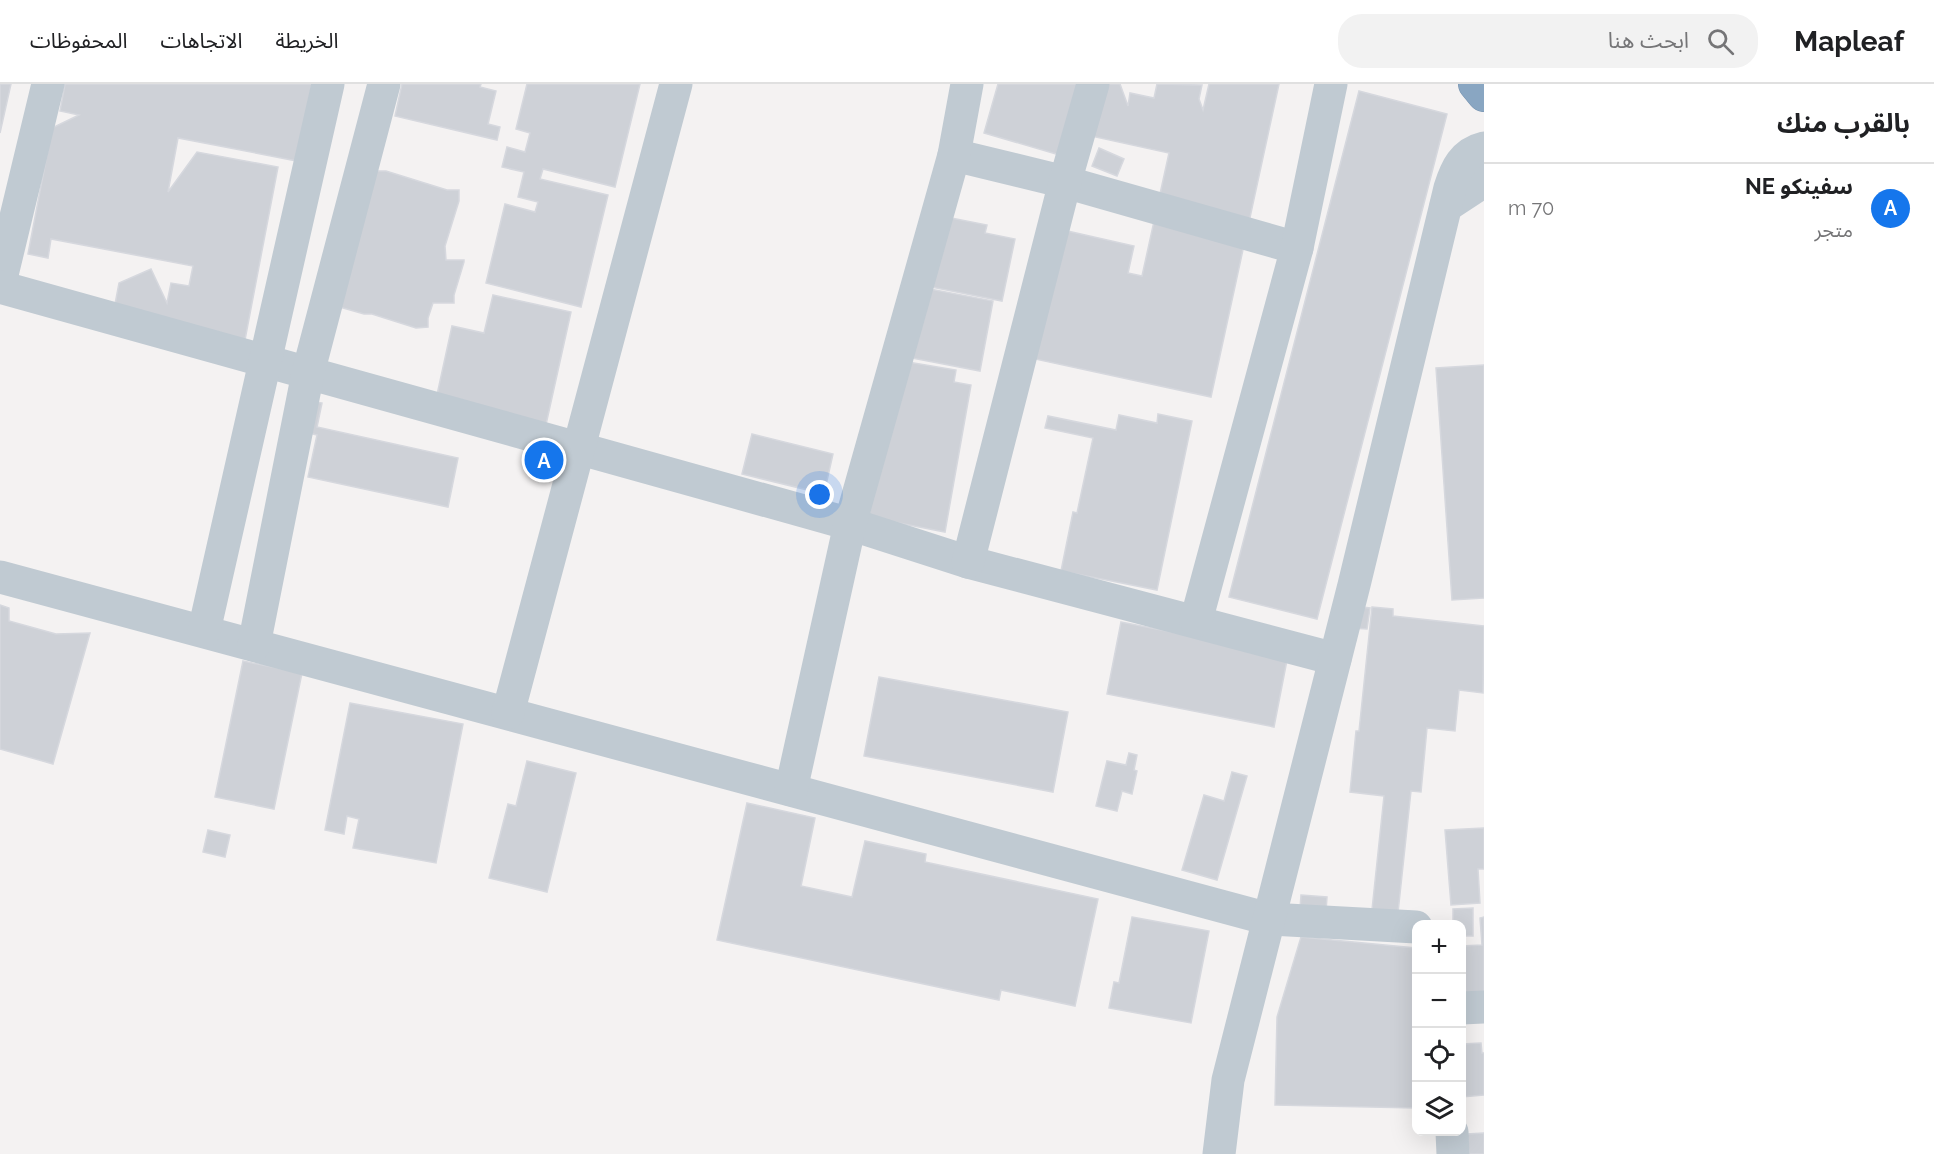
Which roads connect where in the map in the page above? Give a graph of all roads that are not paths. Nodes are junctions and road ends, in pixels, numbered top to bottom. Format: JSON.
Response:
{"nodes":[{"id":1,"x":48,"y":84,"type":"edge"},
{"id":2,"x":328,"y":84,"type":"edge"},
{"id":3,"x":384,"y":84,"type":"edge"},
{"id":4,"x":676,"y":84,"type":"edge"},
{"id":5,"x":967,"y":84,"type":"edge"},
{"id":6,"x":1093,"y":84,"type":"edge"},
{"id":7,"x":1331,"y":84,"type":"edge"},
{"id":8,"x":1475,"y":84,"type":"edge"},
{"id":9,"x":1484,"y":95,"type":"edge"},
{"id":10,"x":1484,"y":147,"type":"edge"},
{"id":11,"x":954,"y":155,"type":"junction"},
{"id":12,"x":1484,"y":181,"type":"edge"},
{"id":13,"x":1065,"y":182,"type":"junction"},
{"id":14,"x":1446,"y":206,"type":"junction"},
{"id":15,"x":1297,"y":248,"type":"junction"},
{"id":16,"x":0,"y":285,"type":"edge"},
{"id":17,"x":265,"y":361,"type":"junction"},
{"id":18,"x":308,"y":373,"type":"junction"},
{"id":19,"x":577,"y":449,"type":"junction"},
{"id":20,"x":850,"y":524,"type":"junction"},
{"id":21,"x":968,"y":562,"type":"junction"},
{"id":22,"x":0,"y":577,"type":"edge"},
{"id":23,"x":1196,"y":621,"type":"junction"},
{"id":24,"x":204,"y":631,"type":"junction"},
{"id":25,"x":254,"y":645,"type":"junction"},
{"id":26,"x":1335,"y":659,"type":"junction"},
{"id":27,"x":508,"y":713,"type":"junction"},
{"id":28,"x":791,"y":790,"type":"junction"},
{"id":29,"x":1269,"y":919,"type":"junction"},
{"id":30,"x":1412,"y":927,"type":"edge"},
{"id":31,"x":1484,"y":1007,"type":"edge"},
{"id":32,"x":1466,"y":1008,"type":"edge"},
{"id":33,"x":1452,"y":1136,"type":"edge"},
{"id":34,"x":1219,"y":1154,"type":"edge"},
{"id":35,"x":1453,"y":1154,"type":"edge"}],
"edges":[{"from":1,"to":16,"type":"street"},
{"from":2,"to":17,"type":"street"},
{"from":3,"to":18,"type":"street"},
{"from":4,"to":19,"type":"street"},
{"from":5,"to":11,"type":"street"},
{"from":6,"to":13,"type":"street"},
{"from":7,"to":15,"type":"street"},
{"from":8,"to":9,"type":"highway"},
{"from":10,"to":14,"type":"street"},
{"from":11,"to":13,"type":"street"},
{"from":11,"to":20,"type":"street"},
{"from":12,"to":14,"type":"street"},
{"from":13,"to":15,"type":"street"},
{"from":13,"to":21,"type":"street"},
{"from":14,"to":26,"type":"street"},
{"from":15,"to":23,"type":"street"},
{"from":16,"to":17,"type":"street"},
{"from":17,"to":18,"type":"street"},
{"from":17,"to":24,"type":"street"},
{"from":18,"to":19,"type":"street"},
{"from":18,"to":25,"type":"street"},
{"from":19,"to":20,"type":"street"},
{"from":19,"to":27,"type":"street"},
{"from":20,"to":21,"type":"street"},
{"from":20,"to":28,"type":"street"},
{"from":21,"to":23,"type":"street"},
{"from":22,"to":24,"type":"street"},
{"from":23,"to":26,"type":"street"},
{"from":24,"to":25,"type":"street"},
{"from":25,"to":27,"type":"street"},
{"from":26,"to":29,"type":"street"},
{"from":27,"to":28,"type":"street"},
{"from":28,"to":29,"type":"street"},
{"from":29,"to":30,"type":"street"},
{"from":29,"to":34,"type":"street"},
{"from":31,"to":32,"type":"street"},
{"from":33,"to":35,"type":"street"}]}
